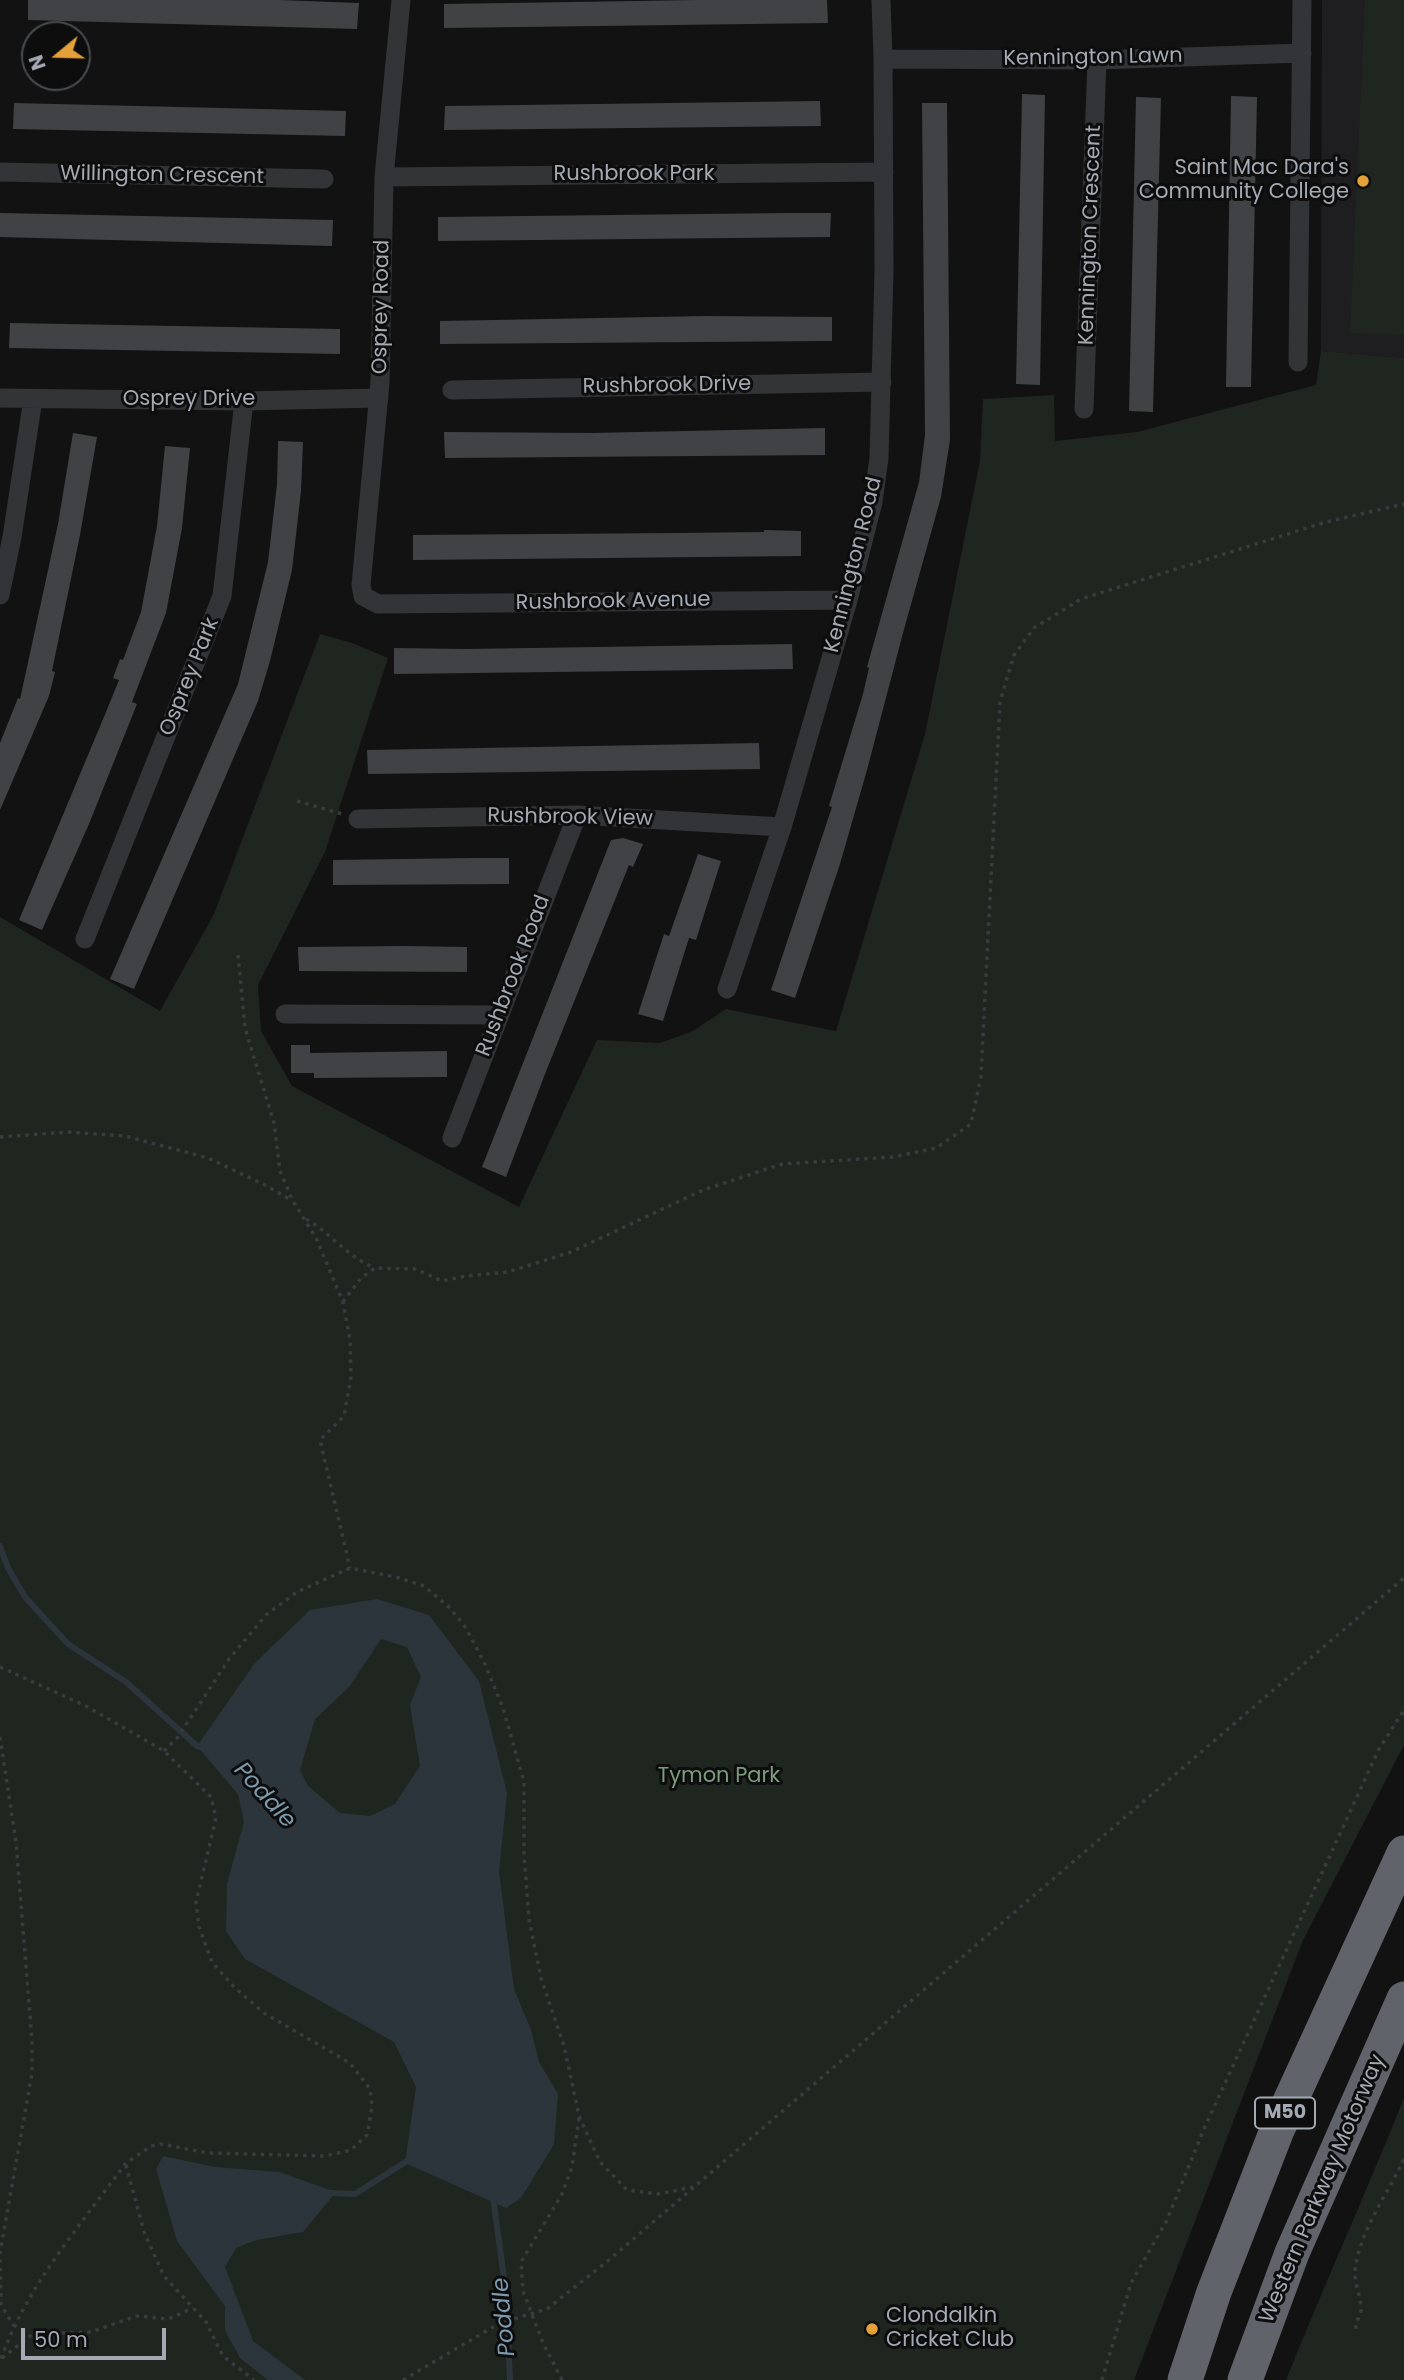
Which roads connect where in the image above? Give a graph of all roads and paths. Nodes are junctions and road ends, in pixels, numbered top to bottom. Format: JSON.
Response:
{"nodes":[{"id":1,"x":401,"y":0,"type":"edge"},
{"id":2,"x":881,"y":0,"type":"edge"},
{"id":3,"x":1301,"y":0,"type":"edge"},
{"id":4,"x":1302,"y":52,"type":"junction"},
{"id":5,"x":883,"y":59,"type":"junction"},
{"id":6,"x":1097,"y":60,"type":"junction"},
{"id":7,"x":0,"y":172,"type":"edge"},
{"id":8,"x":884,"y":172,"type":"junction"},
{"id":9,"x":384,"y":177,"type":"junction"},
{"id":10,"x":324,"y":179,"type":"dead end"},
{"id":11,"x":1298,"y":362,"type":"dead end"},
{"id":12,"x":882,"y":382,"type":"junction"},
{"id":13,"x":452,"y":390,"type":"dead end"},
{"id":14,"x":0,"y":397,"type":"edge"},
{"id":15,"x":379,"y":398,"type":"junction"},
{"id":16,"x":33,"y":399,"type":"junction"},
{"id":17,"x":244,"y":401,"type":"junction"},
{"id":18,"x":1084,"y":409,"type":"dead end"},
{"id":19,"x":1404,"y":504,"type":"edge"},
{"id":20,"x":0,"y":595,"type":"edge"},
{"id":21,"x":848,"y":600,"type":"junction"},
{"id":22,"x":378,"y":604,"type":"joint"},
{"id":23,"x":297,"y":801,"type":"dead end"},
{"id":24,"x":577,"y":815,"type":"junction"},
{"id":25,"x":350,"y":816,"type":"joint"},
{"id":26,"x":782,"y":827,"type":"junction"},
{"id":27,"x":85,"y":939,"type":"dead end"},
{"id":28,"x":238,"y":955,"type":"dead end"},
{"id":29,"x":727,"y":989,"type":"dead end"},
{"id":30,"x":285,"y":1014,"type":"dead end"},
{"id":31,"x":498,"y":1015,"type":"junction"},
{"id":32,"x":0,"y":1137,"type":"edge"},
{"id":33,"x":453,"y":1138,"type":"dead end"},
{"id":34,"x":293,"y":1201,"type":"junction"},
{"id":35,"x":305,"y":1218,"type":"junction"},
{"id":36,"x":375,"y":1268,"type":"junction"},
{"id":37,"x":343,"y":1302,"type":"junction"},
{"id":38,"x":350,"y":1568,"type":"junction"},
{"id":39,"x":1404,"y":1578,"type":"edge"},
{"id":40,"x":0,"y":1667,"type":"edge"},
{"id":41,"x":1404,"y":1710,"type":"edge"},
{"id":42,"x":0,"y":1737,"type":"edge"},
{"id":43,"x":164,"y":1751,"type":"junction"},
{"id":44,"x":1404,"y":1853,"type":"edge"},
{"id":45,"x":1404,"y":1999,"type":"edge"},
{"id":46,"x":579,"y":2116,"type":"junction"},
{"id":47,"x":1404,"y":2159,"type":"edge"},
{"id":48,"x":125,"y":2164,"type":"junction"},
{"id":49,"x":693,"y":2187,"type":"junction"},
{"id":50,"x":193,"y":2308,"type":"junction"},
{"id":51,"x":531,"y":2313,"type":"junction"},
{"id":52,"x":14,"y":2326,"type":"junction"},
{"id":53,"x":1356,"y":2329,"type":"dead end"},
{"id":54,"x":1,"y":2360,"type":"edge"},
{"id":55,"x":254,"y":2380,"type":"edge"},
{"id":56,"x":403,"y":2380,"type":"edge"},
{"id":57,"x":562,"y":2380,"type":"edge"},
{"id":58,"x":1102,"y":2380,"type":"edge"},
{"id":59,"x":1185,"y":2380,"type":"edge"},
{"id":60,"x":1245,"y":2380,"type":"edge"}],
"edges":[{"from":1,"to":9,"type":"street","name":"Osprey Road"},
{"from":2,"to":5,"type":"street","name":"Kennington Road"},
{"from":3,"to":4,"type":"street"},
{"from":4,"to":6,"type":"street","name":"Kennington Lawn"},
{"from":4,"to":11,"type":"street"},
{"from":5,"to":6,"type":"street","name":"Kennington Lawn"},
{"from":5,"to":8,"type":"street","name":"Kennington Road"},
{"from":6,"to":18,"type":"street","name":"Kennington Crescent"},
{"from":7,"to":10,"type":"street","name":"Willington Crescent"},
{"from":8,"to":9,"type":"street","name":"Rushbrook Park"},
{"from":8,"to":12,"type":"street","name":"Kennington Road"},
{"from":9,"to":15,"type":"street","name":"Osprey Road"},
{"from":12,"to":13,"type":"street","name":"Rushbrook Drive"},
{"from":12,"to":21,"type":"street","name":"Kennington Road"},
{"from":14,"to":16,"type":"street","name":"Osprey Drive"},
{"from":15,"to":17,"type":"street","name":"Osprey Drive"},
{"from":15,"to":22,"type":"street","name":"Osprey Road"},
{"from":16,"to":17,"type":"street","name":"Osprey Drive"},
{"from":16,"to":20,"type":"street"},
{"from":17,"to":27,"type":"street","name":"Osprey Park"},
{"from":19,"to":36,"type":"path"},
{"from":21,"to":22,"type":"street","name":"Rushbrook Avenue"},
{"from":21,"to":26,"type":"street","name":"Kennington Road"},
{"from":23,"to":25,"type":"path"},
{"from":24,"to":25,"type":"street","name":"Rushbrook View"},
{"from":24,"to":26,"type":"street","name":"Rushbrook View"},
{"from":24,"to":31,"type":"street","name":"Rushbrook Road"},
{"from":26,"to":29,"type":"street","name":"Kennington Road"},
{"from":28,"to":34,"type":"path"},
{"from":30,"to":31,"type":"street"},
{"from":31,"to":33,"type":"street","name":"Rushbrook Road"},
{"from":32,"to":34,"type":"path"},
{"from":34,"to":35,"type":"path"},
{"from":35,"to":36,"type":"path"},
{"from":35,"to":37,"type":"path"},
{"from":36,"to":37,"type":"path"},
{"from":37,"to":38,"type":"path"},
{"from":38,"to":43,"type":"path"},
{"from":38,"to":46,"type":"path"},
{"from":39,"to":49,"type":"path"},
{"from":40,"to":43,"type":"path"},
{"from":41,"to":58,"type":"path"},
{"from":42,"to":52,"type":"path"},
{"from":43,"to":48,"type":"path"},
{"from":44,"to":59,"type":"highway","number":"M50"},
{"from":45,"to":60,"type":"highway","name":"Western Parkway Motorway","number":"M50"},
{"from":46,"to":49,"type":"path"},
{"from":46,"to":51,"type":"path"},
{"from":47,"to":53,"type":"path"},
{"from":48,"to":50,"type":"path"},
{"from":48,"to":52,"type":"path"},
{"from":49,"to":51,"type":"path"},
{"from":50,"to":54,"type":"path"},
{"from":50,"to":55,"type":"path"},
{"from":51,"to":56,"type":"path"},
{"from":51,"to":57,"type":"path"},
{"from":52,"to":54,"type":"path"}]}
